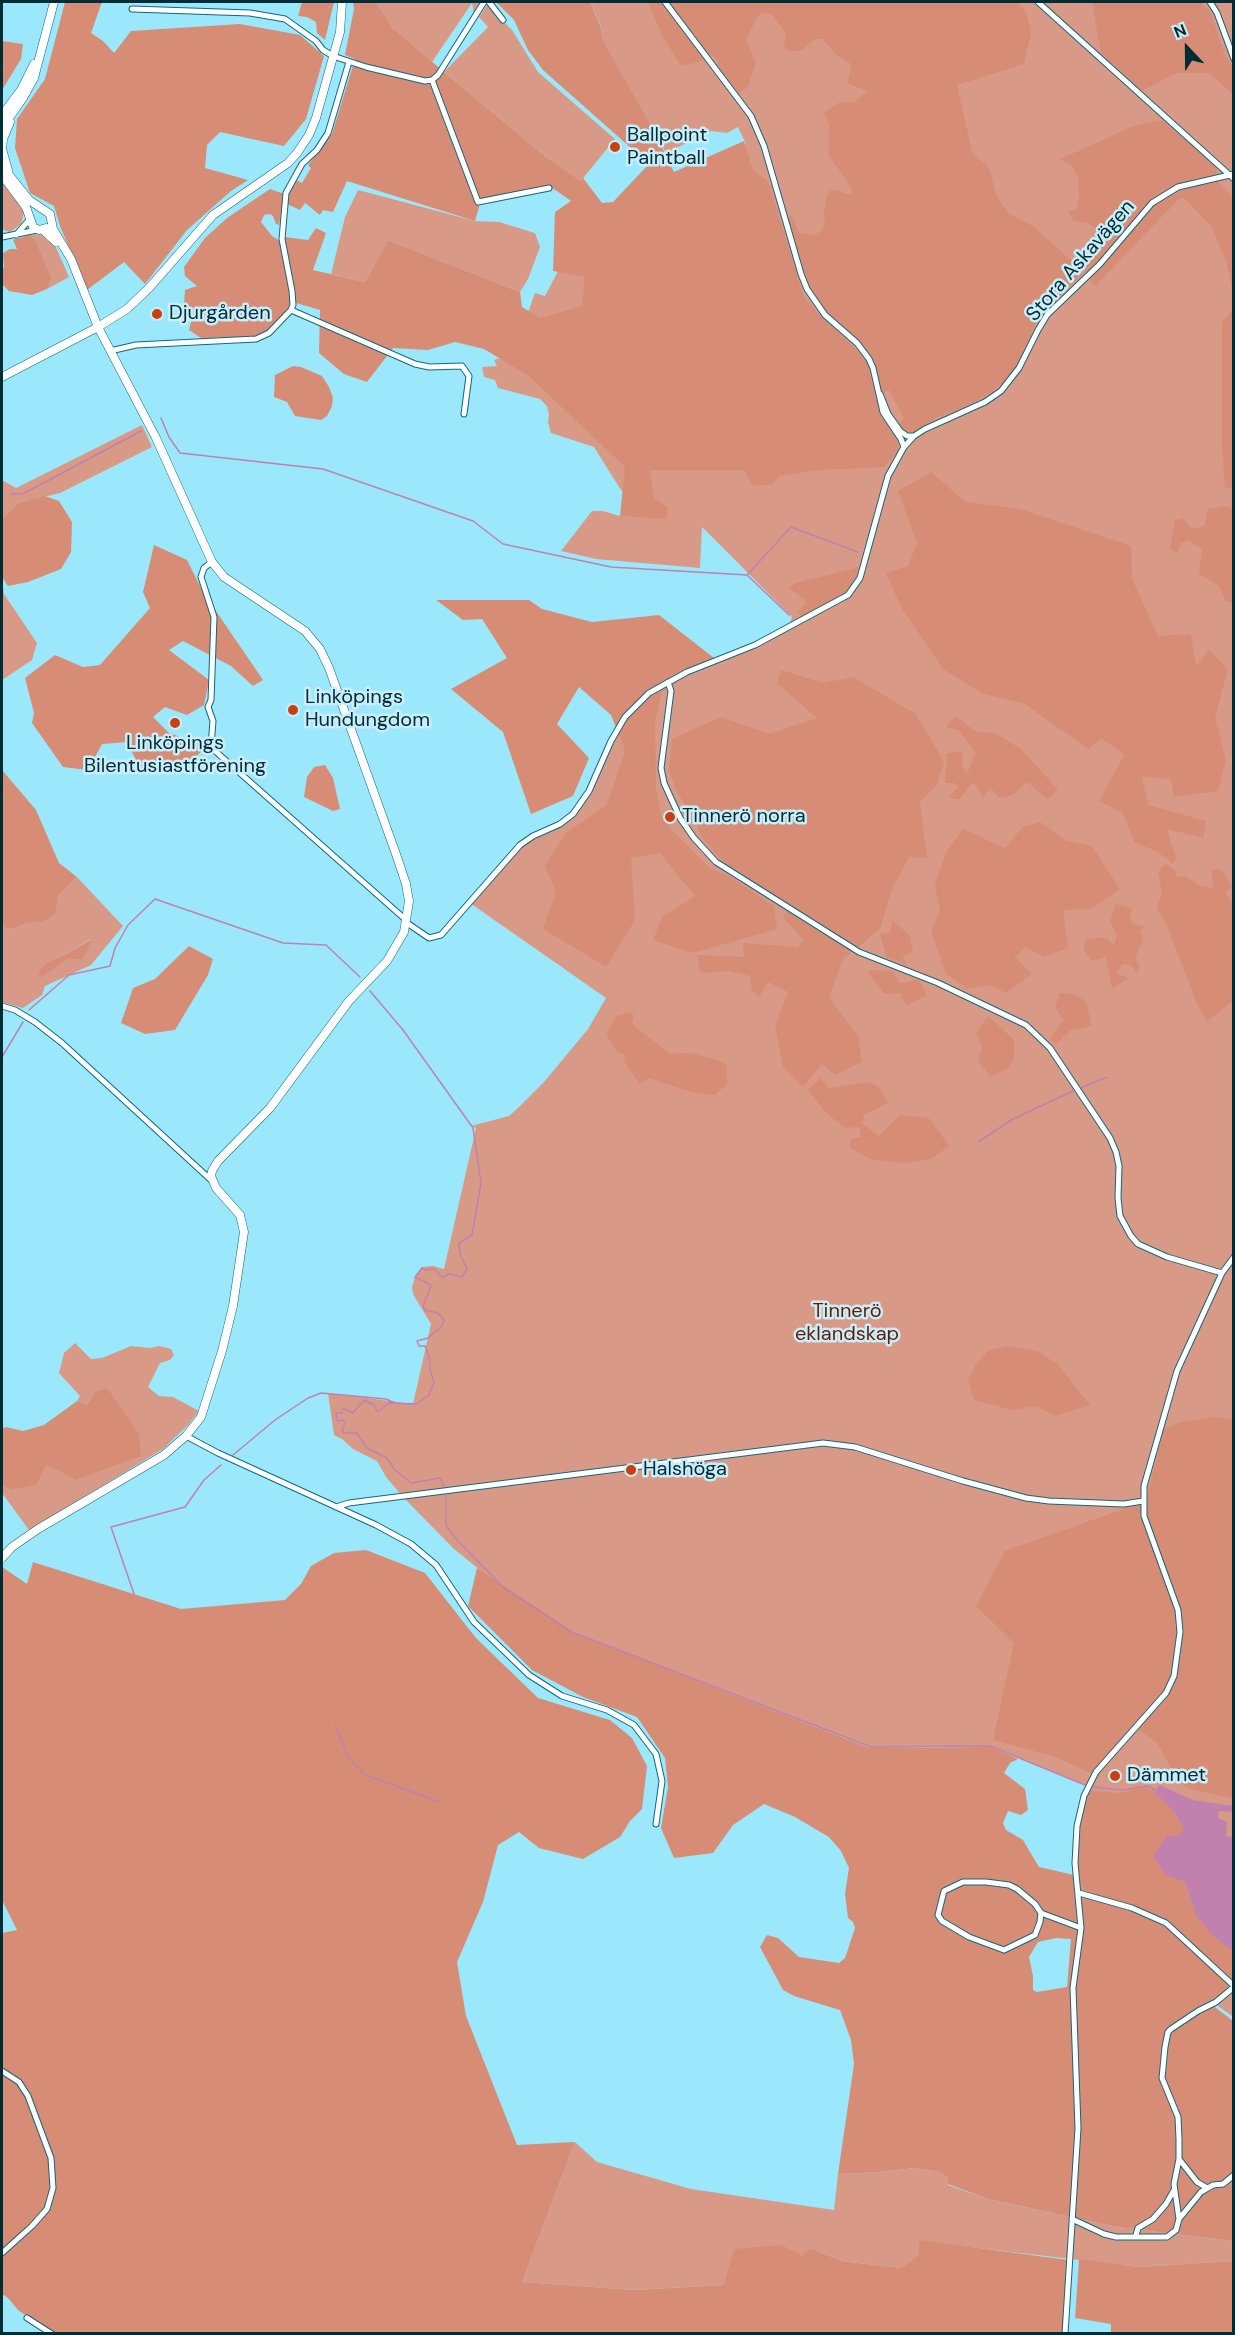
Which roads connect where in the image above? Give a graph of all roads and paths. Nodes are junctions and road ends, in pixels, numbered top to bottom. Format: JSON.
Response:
{"nodes":[{"id":1,"x":54,"y":2,"type":"edge"},
{"id":2,"x":342,"y":2,"type":"edge"},
{"id":3,"x":484,"y":2,"type":"edge"},
{"id":4,"x":489,"y":2,"type":"edge"},
{"id":5,"x":665,"y":2,"type":"edge"},
{"id":6,"x":1038,"y":2,"type":"edge"},
{"id":7,"x":1210,"y":2,"type":"edge"},
{"id":8,"x":132,"y":9,"type":"dead end"},
{"id":9,"x":503,"y":20,"type":"dead end"},
{"id":10,"x":41,"y":49,"type":"junction"},
{"id":11,"x":333,"y":56,"type":"junction"},
{"id":12,"x":1233,"y":59,"type":"edge"},
{"id":13,"x":349,"y":62,"type":"junction"},
{"id":14,"x":432,"y":80,"type":"junction"},
{"id":15,"x":17,"y":107,"type":"junction"},
{"id":16,"x":2,"y":115,"type":"edge"},
{"id":17,"x":2,"y":128,"type":"edge"},
{"id":18,"x":2,"y":166,"type":"edge"},
{"id":19,"x":1232,"y":176,"type":"edge"},
{"id":20,"x":2,"y":177,"type":"edge"},
{"id":21,"x":10,"y":181,"type":"junction"},
{"id":22,"x":549,"y":188,"type":"dead end"},
{"id":23,"x":42,"y":209,"type":"junction"},
{"id":24,"x":30,"y":218,"type":"junction"},
{"id":25,"x":51,"y":221,"type":"junction"},
{"id":26,"x":40,"y":230,"type":"junction"},
{"id":27,"x":16,"y":235,"type":"junction"},
{"id":28,"x":2,"y":236,"type":"edge"},
{"id":29,"x":291,"y":310,"type":"junction"},
{"id":30,"x":97,"y":325,"type":"junction"},
{"id":31,"x":110,"y":351,"type":"junction"},
{"id":32,"x":2,"y":377,"type":"edge"},
{"id":33,"x":878,"y":391,"type":"junction"},
{"id":34,"x":464,"y":414,"type":"dead end"},
{"id":35,"x":914,"y":436,"type":"junction"},
{"id":36,"x":904,"y":447,"type":"junction"},
{"id":37,"x":212,"y":562,"type":"junction"},
{"id":38,"x":668,"y":682,"type":"junction"},
{"id":39,"x":407,"y":922,"type":"junction"},
{"id":40,"x":2,"y":1006,"type":"edge"},
{"id":41,"x":212,"y":1180,"type":"junction"},
{"id":42,"x":1233,"y":1257,"type":"edge"},
{"id":43,"x":1222,"y":1274,"type":"junction"},
{"id":44,"x":186,"y":1436,"type":"junction"},
{"id":45,"x":1143,"y":1501,"type":"junction"},
{"id":46,"x":336,"y":1507,"type":"junction"},
{"id":47,"x":2,"y":1558,"type":"edge"},
{"id":48,"x":656,"y":1824,"type":"dead end"},
{"id":49,"x":1079,"y":1893,"type":"junction"},
{"id":50,"x":1041,"y":1913,"type":"junction"},
{"id":51,"x":1081,"y":1928,"type":"junction"},
{"id":52,"x":1233,"y":1987,"type":"edge"},
{"id":53,"x":2,"y":2071,"type":"edge"},
{"id":54,"x":1179,"y":2159,"type":"junction"},
{"id":55,"x":1233,"y":2175,"type":"edge"},
{"id":56,"x":1207,"y":2188,"type":"junction"},
{"id":57,"x":1174,"y":2190,"type":"junction"},
{"id":58,"x":1072,"y":2219,"type":"junction"},
{"id":59,"x":1179,"y":2219,"type":"junction"},
{"id":60,"x":1136,"y":2235,"type":"junction"},
{"id":61,"x":2,"y":2253,"type":"edge"},
{"id":62,"x":27,"y":2318,"type":"dead end"},
{"id":63,"x":52,"y":2334,"type":"edge"},
{"id":64,"x":1065,"y":2334,"type":"edge"}],
"edges":[{"from":1,"to":10,"type":"street"},
{"from":2,"to":11,"type":"street"},
{"from":3,"to":14,"type":"street"},
{"from":4,"to":9,"type":"street"},
{"from":5,"to":33,"type":"street"},
{"from":6,"to":19,"type":"street"},
{"from":7,"to":12,"type":"street"},
{"from":8,"to":11,"type":"street"},
{"from":10,"to":15,"type":"street"},
{"from":10,"to":16,"type":"street"},
{"from":11,"to":13,"type":"street"},
{"from":11,"to":30,"type":"street"},
{"from":13,"to":14,"type":"street"},
{"from":13,"to":29,"type":"street"},
{"from":14,"to":22,"type":"street"},
{"from":15,"to":17,"type":"street"},
{"from":15,"to":21,"type":"street"},
{"from":18,"to":21,"type":"street"},
{"from":19,"to":35,"type":"street","name":"Stora Askavägen"},
{"from":20,"to":21,"type":"street"},
{"from":21,"to":23,"type":"street"},
{"from":21,"to":24,"type":"street"},
{"from":23,"to":24,"type":"street"},
{"from":23,"to":25,"type":"street"},
{"from":24,"to":26,"type":"street"},
{"from":24,"to":27,"type":"street"},
{"from":25,"to":26,"type":"street"},
{"from":25,"to":30,"type":"street"},
{"from":26,"to":27,"type":"street"},
{"from":26,"to":30,"type":"street"},
{"from":27,"to":28,"type":"street"},
{"from":29,"to":31,"type":"street"},
{"from":29,"to":34,"type":"street"},
{"from":30,"to":31,"type":"street"},
{"from":30,"to":32,"type":"street"},
{"from":31,"to":37,"type":"street"},
{"from":33,"to":35,"type":"street"},
{"from":33,"to":36,"type":"street"},
{"from":35,"to":36,"type":"street","name":"Stora Askavägen"},
{"from":36,"to":38,"type":"street","name":"Stora Askavägen"},
{"from":37,"to":39,"type":"street"},
{"from":37,"to":39,"type":"street"},
{"from":38,"to":39,"type":"street","name":"Stora Askavägen"},
{"from":38,"to":43,"type":"street"},
{"from":39,"to":41,"type":"street"},
{"from":40,"to":41,"type":"street"},
{"from":41,"to":44,"type":"street"},
{"from":42,"to":43,"type":"street"},
{"from":43,"to":45,"type":"street"},
{"from":44,"to":46,"type":"street"},
{"from":44,"to":47,"type":"street"},
{"from":45,"to":46,"type":"street"},
{"from":45,"to":49,"type":"street"},
{"from":46,"to":48,"type":"street"},
{"from":49,"to":51,"type":"street"},
{"from":49,"to":52,"type":"street"},
{"from":50,"to":50,"type":"street"},
{"from":50,"to":51,"type":"street"},
{"from":51,"to":58,"type":"street"},
{"from":52,"to":54,"type":"street"},
{"from":53,"to":61,"type":"street"},
{"from":54,"to":56,"type":"street"},
{"from":54,"to":57,"type":"street"},
{"from":55,"to":56,"type":"street"},
{"from":56,"to":59,"type":"street"},
{"from":57,"to":59,"type":"street"},
{"from":57,"to":60,"type":"street"},
{"from":58,"to":60,"type":"street"},
{"from":58,"to":64,"type":"street"},
{"from":59,"to":60,"type":"street"},
{"from":62,"to":63,"type":"street"}]}
